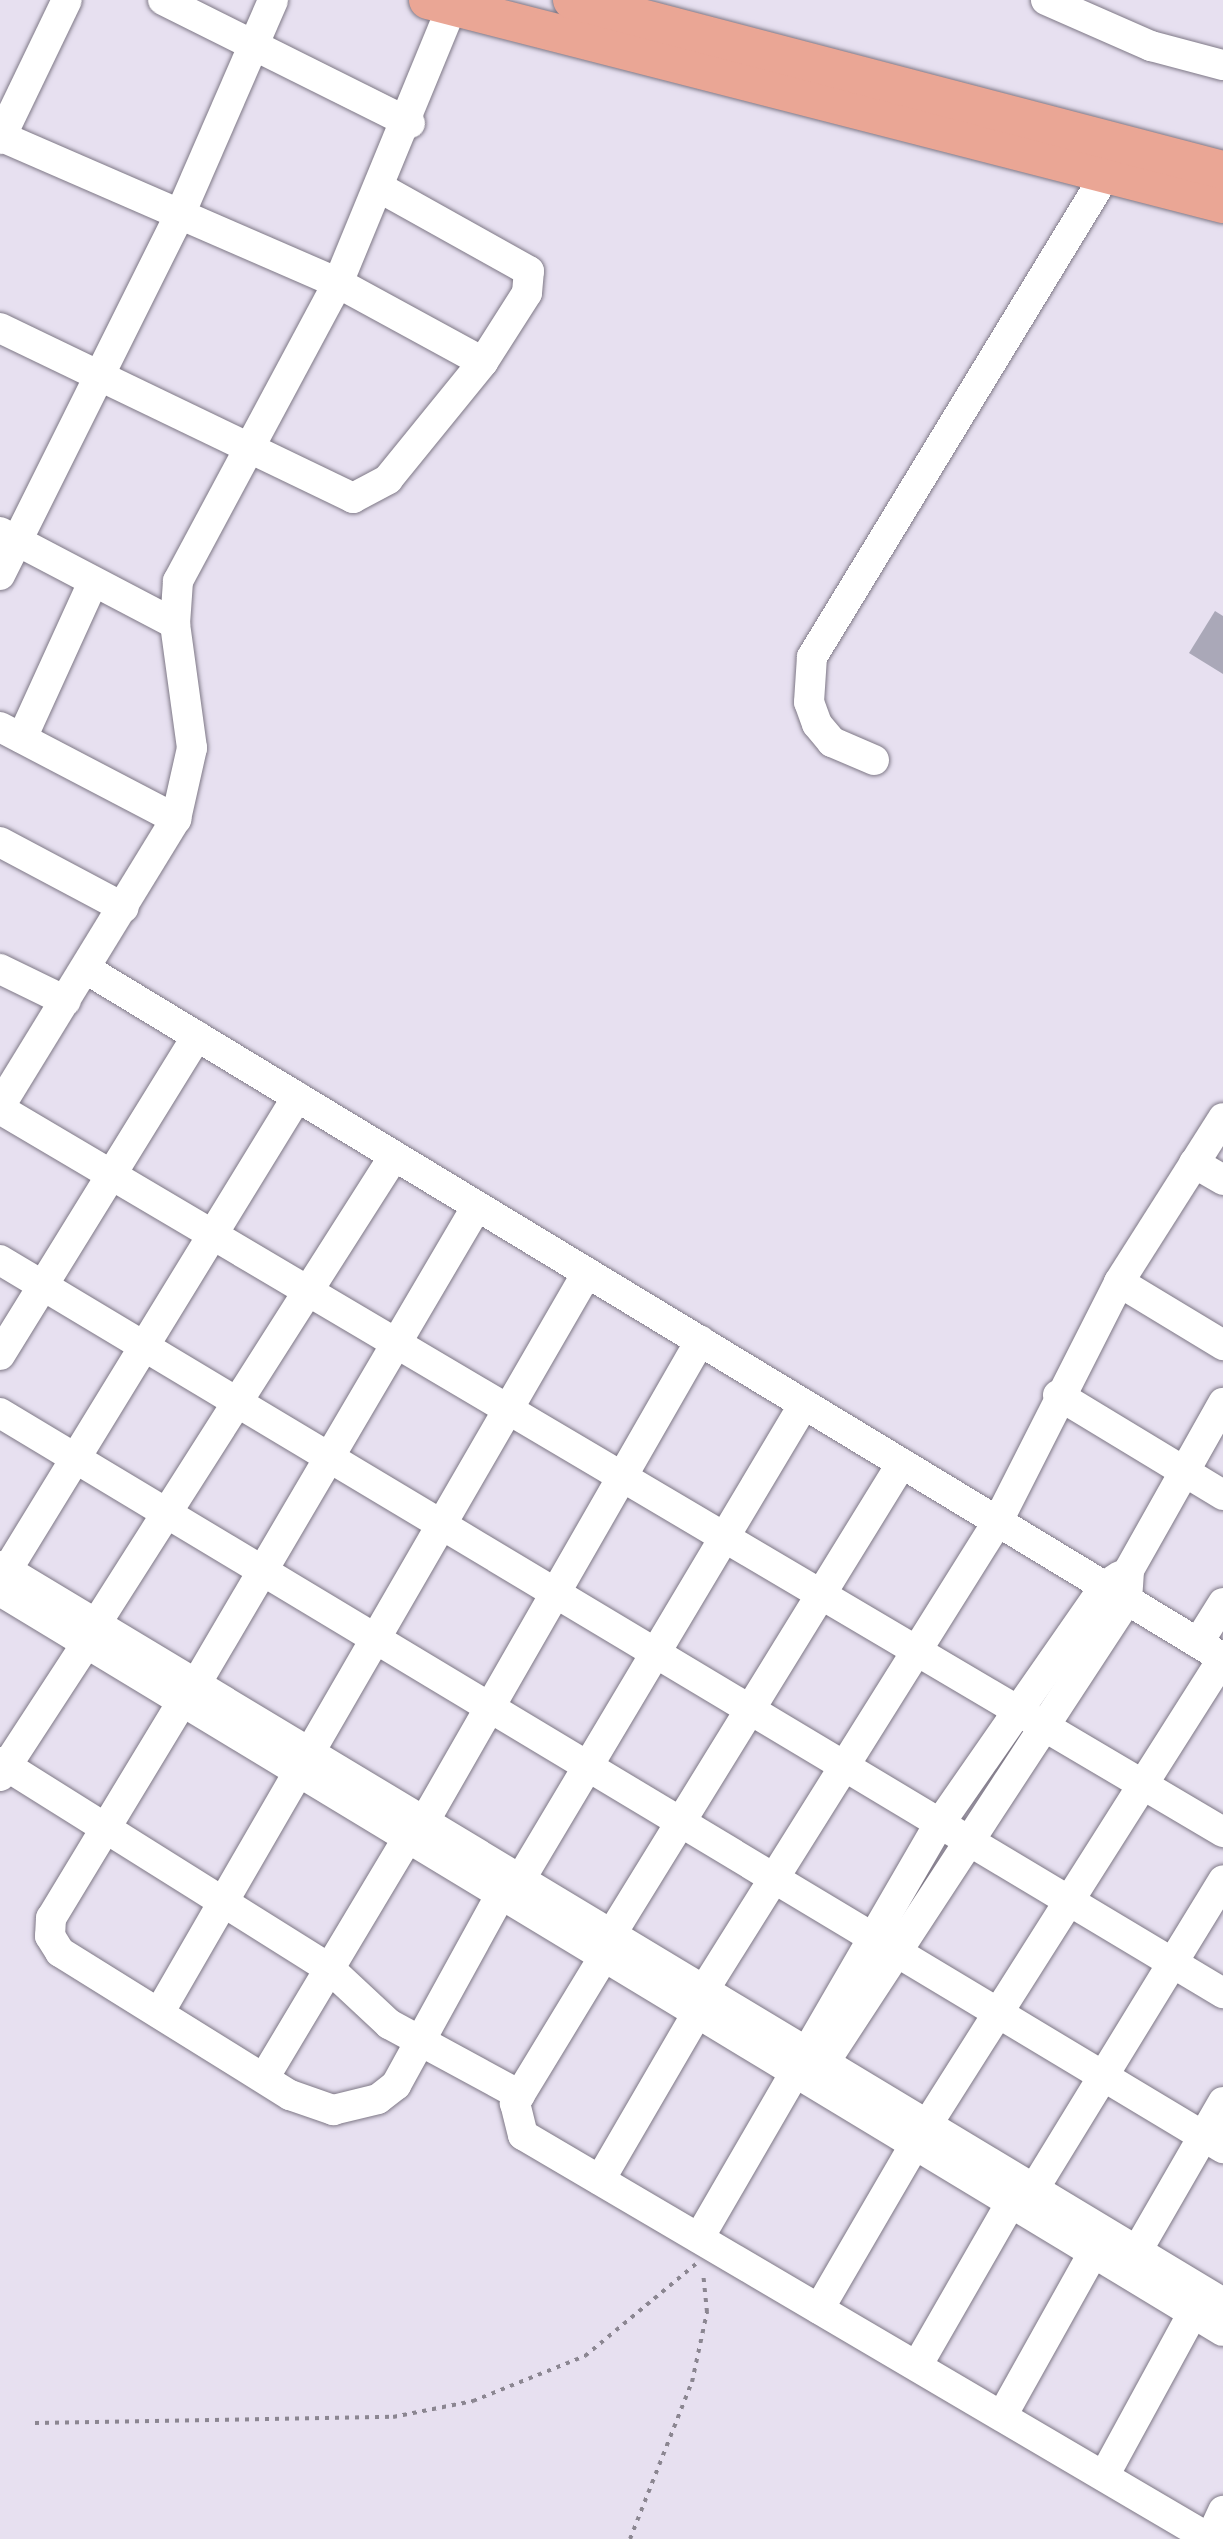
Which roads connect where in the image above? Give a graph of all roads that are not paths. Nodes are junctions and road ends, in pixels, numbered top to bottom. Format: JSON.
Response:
{"nodes":[{"id":1,"x":67,"y":0,"type":"edge"},
{"id":2,"x":163,"y":0,"type":"edge"},
{"id":3,"x":273,"y":0,"type":"edge"},
{"id":4,"x":572,"y":0,"type":"edge"},
{"id":5,"x":1046,"y":0,"type":"edge"},
{"id":6,"x":440,"y":3,"type":"edge"},
{"id":7,"x":646,"y":9,"type":"edge"},
{"id":8,"x":257,"y":43,"type":"junction"},
{"id":9,"x":1223,"y":65,"type":"edge"},
{"id":10,"x":410,"y":123,"type":"junction"},
{"id":11,"x":0,"y":137,"type":"edge"},
{"id":12,"x":1115,"y":159,"type":"junction"},
{"id":13,"x":1223,"y":170,"type":"edge"},
{"id":14,"x":382,"y":189,"type":"junction"},
{"id":15,"x":1223,"y":204,"type":"edge"},
{"id":16,"x":181,"y":212,"type":"junction"},
{"id":17,"x":338,"y":283,"type":"junction"},
{"id":18,"x":0,"y":328,"type":"edge"},
{"id":19,"x":483,"y":362,"type":"junction"},
{"id":20,"x":100,"y":373,"type":"junction"},
{"id":21,"x":246,"y":449,"type":"junction"},
{"id":22,"x":8,"y":536,"type":"edge"},
{"id":23,"x":0,"y":575,"type":"edge"},
{"id":24,"x":93,"y":582,"type":"junction"},
{"id":25,"x":175,"y":624,"type":"junction"},
{"id":26,"x":11,"y":733,"type":"edge"},
{"id":27,"x":874,"y":760,"type":"dead end"},
{"id":28,"x":176,"y":819,"type":"junction"},
{"id":29,"x":0,"y":842,"type":"edge"},
{"id":30,"x":124,"y":908,"type":"junction"},
{"id":31,"x":0,"y":969,"type":"edge"},
{"id":32,"x":86,"y":969,"type":"junction"},
{"id":33,"x":66,"y":1001,"type":"junction"},
{"id":34,"x":197,"y":1036,"type":"junction"},
{"id":35,"x":297,"y":1097,"type":"junction"},
{"id":36,"x":0,"y":1108,"type":"edge"},
{"id":37,"x":1223,"y":1118,"type":"edge"},
{"id":38,"x":394,"y":1156,"type":"junction"},
{"id":39,"x":1194,"y":1163,"type":"junction"},
{"id":40,"x":111,"y":1175,"type":"junction"},
{"id":41,"x":1223,"y":1180,"type":"edge"},
{"id":42,"x":477,"y":1206,"type":"junction"},
{"id":43,"x":212,"y":1235,"type":"junction"},
{"id":44,"x":0,"y":1260,"type":"edge"},
{"id":45,"x":587,"y":1273,"type":"junction"},
{"id":46,"x":1119,"y":1282,"type":"junction"},
{"id":47,"x":43,"y":1285,"type":"junction"},
{"id":48,"x":308,"y":1291,"type":"junction"},
{"id":49,"x":700,"y":1341,"type":"junction"},
{"id":50,"x":397,"y":1344,"type":"junction"},
{"id":51,"x":1223,"y":1345,"type":"edge"},
{"id":52,"x":144,"y":1346,"type":"junction"},
{"id":53,"x":0,"y":1355,"type":"edge"},
{"id":54,"x":1058,"y":1395,"type":"junction"},
{"id":55,"x":237,"y":1402,"type":"junction"},
{"id":56,"x":1223,"y":1403,"type":"edge"},
{"id":57,"x":804,"y":1404,"type":"junction"},
{"id":58,"x":508,"y":1410,"type":"junction"},
{"id":59,"x":0,"y":1413,"type":"edge"},
{"id":60,"x":330,"y":1457,"type":"junction"},
{"id":61,"x":76,"y":1458,"type":"junction"},
{"id":62,"x":902,"y":1463,"type":"junction"},
{"id":63,"x":1185,"y":1471,"type":"junction"},
{"id":64,"x":622,"y":1477,"type":"junction"},
{"id":65,"x":1223,"y":1495,"type":"edge"},
{"id":66,"x":167,"y":1513,"type":"junction"},
{"id":67,"x":998,"y":1521,"type":"junction"},
{"id":68,"x":442,"y":1525,"type":"junction"},
{"id":69,"x":724,"y":1537,"type":"junction"},
{"id":70,"x":263,"y":1571,"type":"junction"},
{"id":71,"x":2,"y":1576,"type":"edge"},
{"id":72,"x":1121,"y":1585,"type":"junction"},
{"id":73,"x":556,"y":1593,"type":"junction"},
{"id":74,"x":821,"y":1594,"type":"junction"},
{"id":75,"x":1223,"y":1603,"type":"edge"},
{"id":76,"x":91,"y":1634,"type":"junction"},
{"id":77,"x":377,"y":1639,"type":"junction"},
{"id":78,"x":917,"y":1651,"type":"junction"},
{"id":79,"x":656,"y":1652,"type":"junction"},
{"id":80,"x":1215,"y":1653,"type":"edge"},
{"id":81,"x":189,"y":1693,"type":"junction"},
{"id":82,"x":490,"y":1707,"type":"junction"},
{"id":83,"x":750,"y":1709,"type":"junction"},
{"id":84,"x":1029,"y":1717,"type":"junction"},
{"id":85,"x":306,"y":1764,"type":"junction"},
{"id":86,"x":588,"y":1766,"type":"junction"},
{"id":87,"x":845,"y":1766,"type":"junction"},
{"id":88,"x":2,"y":1768,"type":"edge"},
{"id":89,"x":1143,"y":1784,"type":"junction"},
{"id":90,"x":681,"y":1822,"type":"junction"},
{"id":91,"x":104,"y":1830,"type":"junction"},
{"id":92,"x":416,"y":1831,"type":"junction"},
{"id":93,"x":953,"y":1831,"type":"junction"},
{"id":94,"x":1223,"y":1832,"type":"edge"},
{"id":95,"x":774,"y":1878,"type":"junction"},
{"id":96,"x":1223,"y":1880,"type":"edge"},
{"id":97,"x":510,"y":1888,"type":"junction"},
{"id":98,"x":1069,"y":1901,"type":"junction"},
{"id":99,"x":224,"y":1904,"type":"junction"},
{"id":100,"x":882,"y":1943,"type":"junction"},
{"id":101,"x":607,"y":1946,"type":"junction"},
{"id":102,"x":1173,"y":1963,"type":"junction"},
{"id":103,"x":330,"y":1969,"type":"junction"},
{"id":104,"x":1223,"y":1993,"type":"edge"},
{"id":105,"x":700,"y":2003,"type":"junction"},
{"id":106,"x":159,"y":2013,"type":"junction"},
{"id":107,"x":998,"y":2013,"type":"junction"},
{"id":108,"x":421,"y":2041,"type":"junction"},
{"id":109,"x":803,"y":2072,"type":"junction"},
{"id":110,"x":1103,"y":2076,"type":"junction"},
{"id":111,"x":264,"y":2078,"type":"junction"},
{"id":112,"x":520,"y":2095,"type":"junction"},
{"id":113,"x":1223,"y":2102,"type":"edge"},
{"id":114,"x":921,"y":2136,"type":"junction"},
{"id":115,"x":1213,"y":2142,"type":"edge"},
{"id":116,"x":600,"y":2180,"type":"junction"},
{"id":117,"x":1022,"y":2196,"type":"junction"},
{"id":118,"x":704,"y":2249,"type":"junction"},
{"id":119,"x":1137,"y":2251,"type":"junction"},
{"id":120,"x":1093,"y":2253,"type":"junction"},
{"id":121,"x":1223,"y":2303,"type":"edge"},
{"id":122,"x":819,"y":2309,"type":"junction"},
{"id":123,"x":1193,"y":2313,"type":"junction"},
{"id":124,"x":1223,"y":2331,"type":"edge"},
{"id":125,"x":917,"y":2366,"type":"junction"},
{"id":126,"x":1002,"y":2416,"type":"junction"},
{"id":127,"x":1104,"y":2476,"type":"junction"},
{"id":128,"x":1223,"y":2511,"type":"edge"},
{"id":129,"x":1210,"y":2539,"type":"edge"}],
"edges":[{"from":1,"to":11,"type":"street"},
{"from":2,"to":8,"type":"street"},
{"from":3,"to":8,"type":"street"},
{"from":4,"to":7,"type":"main road"},
{"from":5,"to":9,"type":"street"},
{"from":6,"to":10,"type":"street"},
{"from":6,"to":12,"type":"main road"},
{"from":7,"to":12,"type":"main road"},
{"from":8,"to":10,"type":"street"},
{"from":8,"to":16,"type":"street"},
{"from":10,"to":14,"type":"street"},
{"from":11,"to":16,"type":"street"},
{"from":12,"to":13,"type":"main road"},
{"from":12,"to":15,"type":"main road"},
{"from":12,"to":27,"type":"street"},
{"from":14,"to":17,"type":"street"},
{"from":14,"to":19,"type":"street"},
{"from":16,"to":17,"type":"street"},
{"from":16,"to":20,"type":"street"},
{"from":17,"to":19,"type":"street"},
{"from":17,"to":21,"type":"street"},
{"from":18,"to":20,"type":"street"},
{"from":19,"to":21,"type":"street"},
{"from":20,"to":21,"type":"street"},
{"from":20,"to":22,"type":"street"},
{"from":21,"to":25,"type":"street"},
{"from":22,"to":23,"type":"street"},
{"from":22,"to":24,"type":"street"},
{"from":24,"to":25,"type":"street"},
{"from":24,"to":26,"type":"street"},
{"from":25,"to":28,"type":"street"},
{"from":26,"to":28,"type":"street"},
{"from":28,"to":30,"type":"street"},
{"from":29,"to":30,"type":"street"},
{"from":30,"to":32,"type":"street"},
{"from":31,"to":33,"type":"street"},
{"from":32,"to":33,"type":"street"},
{"from":32,"to":34,"type":"street"},
{"from":33,"to":36,"type":"street"},
{"from":34,"to":35,"type":"street"},
{"from":34,"to":40,"type":"street"},
{"from":35,"to":38,"type":"street"},
{"from":35,"to":43,"type":"street"},
{"from":36,"to":40,"type":"street"},
{"from":37,"to":39,"type":"street"},
{"from":38,"to":42,"type":"street"},
{"from":38,"to":48,"type":"street"},
{"from":39,"to":41,"type":"street"},
{"from":39,"to":46,"type":"street"},
{"from":40,"to":43,"type":"street"},
{"from":40,"to":47,"type":"street"},
{"from":42,"to":45,"type":"street"},
{"from":42,"to":50,"type":"street"},
{"from":43,"to":48,"type":"street"},
{"from":43,"to":52,"type":"street"},
{"from":44,"to":47,"type":"street"},
{"from":45,"to":49,"type":"street"},
{"from":45,"to":58,"type":"street"},
{"from":46,"to":51,"type":"street"},
{"from":46,"to":54,"type":"street"},
{"from":47,"to":52,"type":"street"},
{"from":47,"to":53,"type":"street"},
{"from":48,"to":50,"type":"street"},
{"from":48,"to":55,"type":"street"},
{"from":49,"to":57,"type":"street"},
{"from":49,"to":64,"type":"street"},
{"from":50,"to":58,"type":"street"},
{"from":50,"to":60,"type":"street"},
{"from":52,"to":55,"type":"street"},
{"from":52,"to":61,"type":"street"},
{"from":54,"to":63,"type":"street"},
{"from":54,"to":67,"type":"street"},
{"from":55,"to":60,"type":"street"},
{"from":55,"to":66,"type":"street"},
{"from":56,"to":63,"type":"street"},
{"from":57,"to":62,"type":"street"},
{"from":57,"to":69,"type":"street"},
{"from":58,"to":64,"type":"street"},
{"from":58,"to":68,"type":"street"},
{"from":59,"to":61,"type":"street"},
{"from":60,"to":68,"type":"street"},
{"from":60,"to":70,"type":"street"},
{"from":61,"to":66,"type":"street"},
{"from":61,"to":71,"type":"street"},
{"from":62,"to":67,"type":"street"},
{"from":62,"to":74,"type":"street"},
{"from":63,"to":65,"type":"street"},
{"from":63,"to":72,"type":"street"},
{"from":64,"to":69,"type":"street"},
{"from":64,"to":73,"type":"street"},
{"from":66,"to":70,"type":"street"},
{"from":66,"to":76,"type":"street"},
{"from":67,"to":72,"type":"street"},
{"from":67,"to":78,"type":"street"},
{"from":68,"to":73,"type":"street"},
{"from":68,"to":77,"type":"street"},
{"from":69,"to":74,"type":"street"},
{"from":69,"to":79,"type":"street"},
{"from":70,"to":77,"type":"street"},
{"from":70,"to":81,"type":"street"},
{"from":71,"to":76,"type":"street"},
{"from":72,"to":80,"type":"street"},
{"from":72,"to":84,"type":"street"},
{"from":73,"to":79,"type":"street"},
{"from":73,"to":82,"type":"street"},
{"from":74,"to":78,"type":"street"},
{"from":74,"to":83,"type":"street"},
{"from":75,"to":80,"type":"street"},
{"from":76,"to":81,"type":"street"},
{"from":76,"to":88,"type":"street"},
{"from":77,"to":82,"type":"street"},
{"from":77,"to":85,"type":"street"},
{"from":78,"to":84,"type":"street"},
{"from":78,"to":87,"type":"street"},
{"from":79,"to":83,"type":"street"},
{"from":79,"to":86,"type":"street"},
{"from":80,"to":89,"type":"street"},
{"from":81,"to":85,"type":"street"},
{"from":81,"to":91,"type":"street"},
{"from":82,"to":86,"type":"street"},
{"from":82,"to":92,"type":"street"},
{"from":83,"to":87,"type":"street"},
{"from":83,"to":90,"type":"street"},
{"from":84,"to":89,"type":"street"},
{"from":84,"to":93,"type":"street"},
{"from":85,"to":92,"type":"street"},
{"from":85,"to":99,"type":"street"},
{"from":86,"to":90,"type":"street"},
{"from":86,"to":97,"type":"street"},
{"from":87,"to":93,"type":"street"},
{"from":87,"to":95,"type":"street"},
{"from":88,"to":91,"type":"street"},
{"from":89,"to":94,"type":"street"},
{"from":89,"to":98,"type":"street"},
{"from":90,"to":95,"type":"street"},
{"from":90,"to":101,"type":"street"},
{"from":91,"to":99,"type":"street"},
{"from":91,"to":106,"type":"street"},
{"from":92,"to":97,"type":"street"},
{"from":92,"to":103,"type":"street"},
{"from":93,"to":98,"type":"street"},
{"from":93,"to":100,"type":"street"},
{"from":95,"to":100,"type":"street"},
{"from":95,"to":105,"type":"street"},
{"from":96,"to":102,"type":"street"},
{"from":97,"to":101,"type":"street"},
{"from":97,"to":108,"type":"street"},
{"from":98,"to":102,"type":"street"},
{"from":98,"to":107,"type":"street"},
{"from":99,"to":103,"type":"street"},
{"from":99,"to":106,"type":"street"},
{"from":100,"to":107,"type":"street"},
{"from":100,"to":109,"type":"street"},
{"from":101,"to":105,"type":"street"},
{"from":101,"to":112,"type":"street"},
{"from":102,"to":104,"type":"street"},
{"from":102,"to":110,"type":"street"},
{"from":103,"to":108,"type":"street"},
{"from":103,"to":111,"type":"street"},
{"from":105,"to":109,"type":"street"},
{"from":105,"to":116,"type":"street"},
{"from":106,"to":111,"type":"street"},
{"from":107,"to":110,"type":"street"},
{"from":107,"to":114,"type":"street"},
{"from":108,"to":111,"type":"street"},
{"from":108,"to":112,"type":"street"},
{"from":109,"to":114,"type":"street"},
{"from":109,"to":118,"type":"street"},
{"from":110,"to":115,"type":"street"},
{"from":110,"to":117,"type":"street"},
{"from":112,"to":116,"type":"street"},
{"from":113,"to":115,"type":"street"},
{"from":114,"to":117,"type":"street"},
{"from":114,"to":122,"type":"street"},
{"from":115,"to":119,"type":"street"},
{"from":116,"to":118,"type":"street"},
{"from":117,"to":119,"type":"street"},
{"from":117,"to":120,"type":"street"},
{"from":117,"to":125,"type":"street"},
{"from":118,"to":122,"type":"street"},
{"from":119,"to":121,"type":"street"},
{"from":120,"to":123,"type":"street"},
{"from":120,"to":126,"type":"street"},
{"from":122,"to":125,"type":"street"},
{"from":123,"to":124,"type":"street"},
{"from":123,"to":127,"type":"street"},
{"from":125,"to":126,"type":"street"},
{"from":126,"to":127,"type":"street"},
{"from":127,"to":129,"type":"street"},
{"from":128,"to":129,"type":"street"}]}
